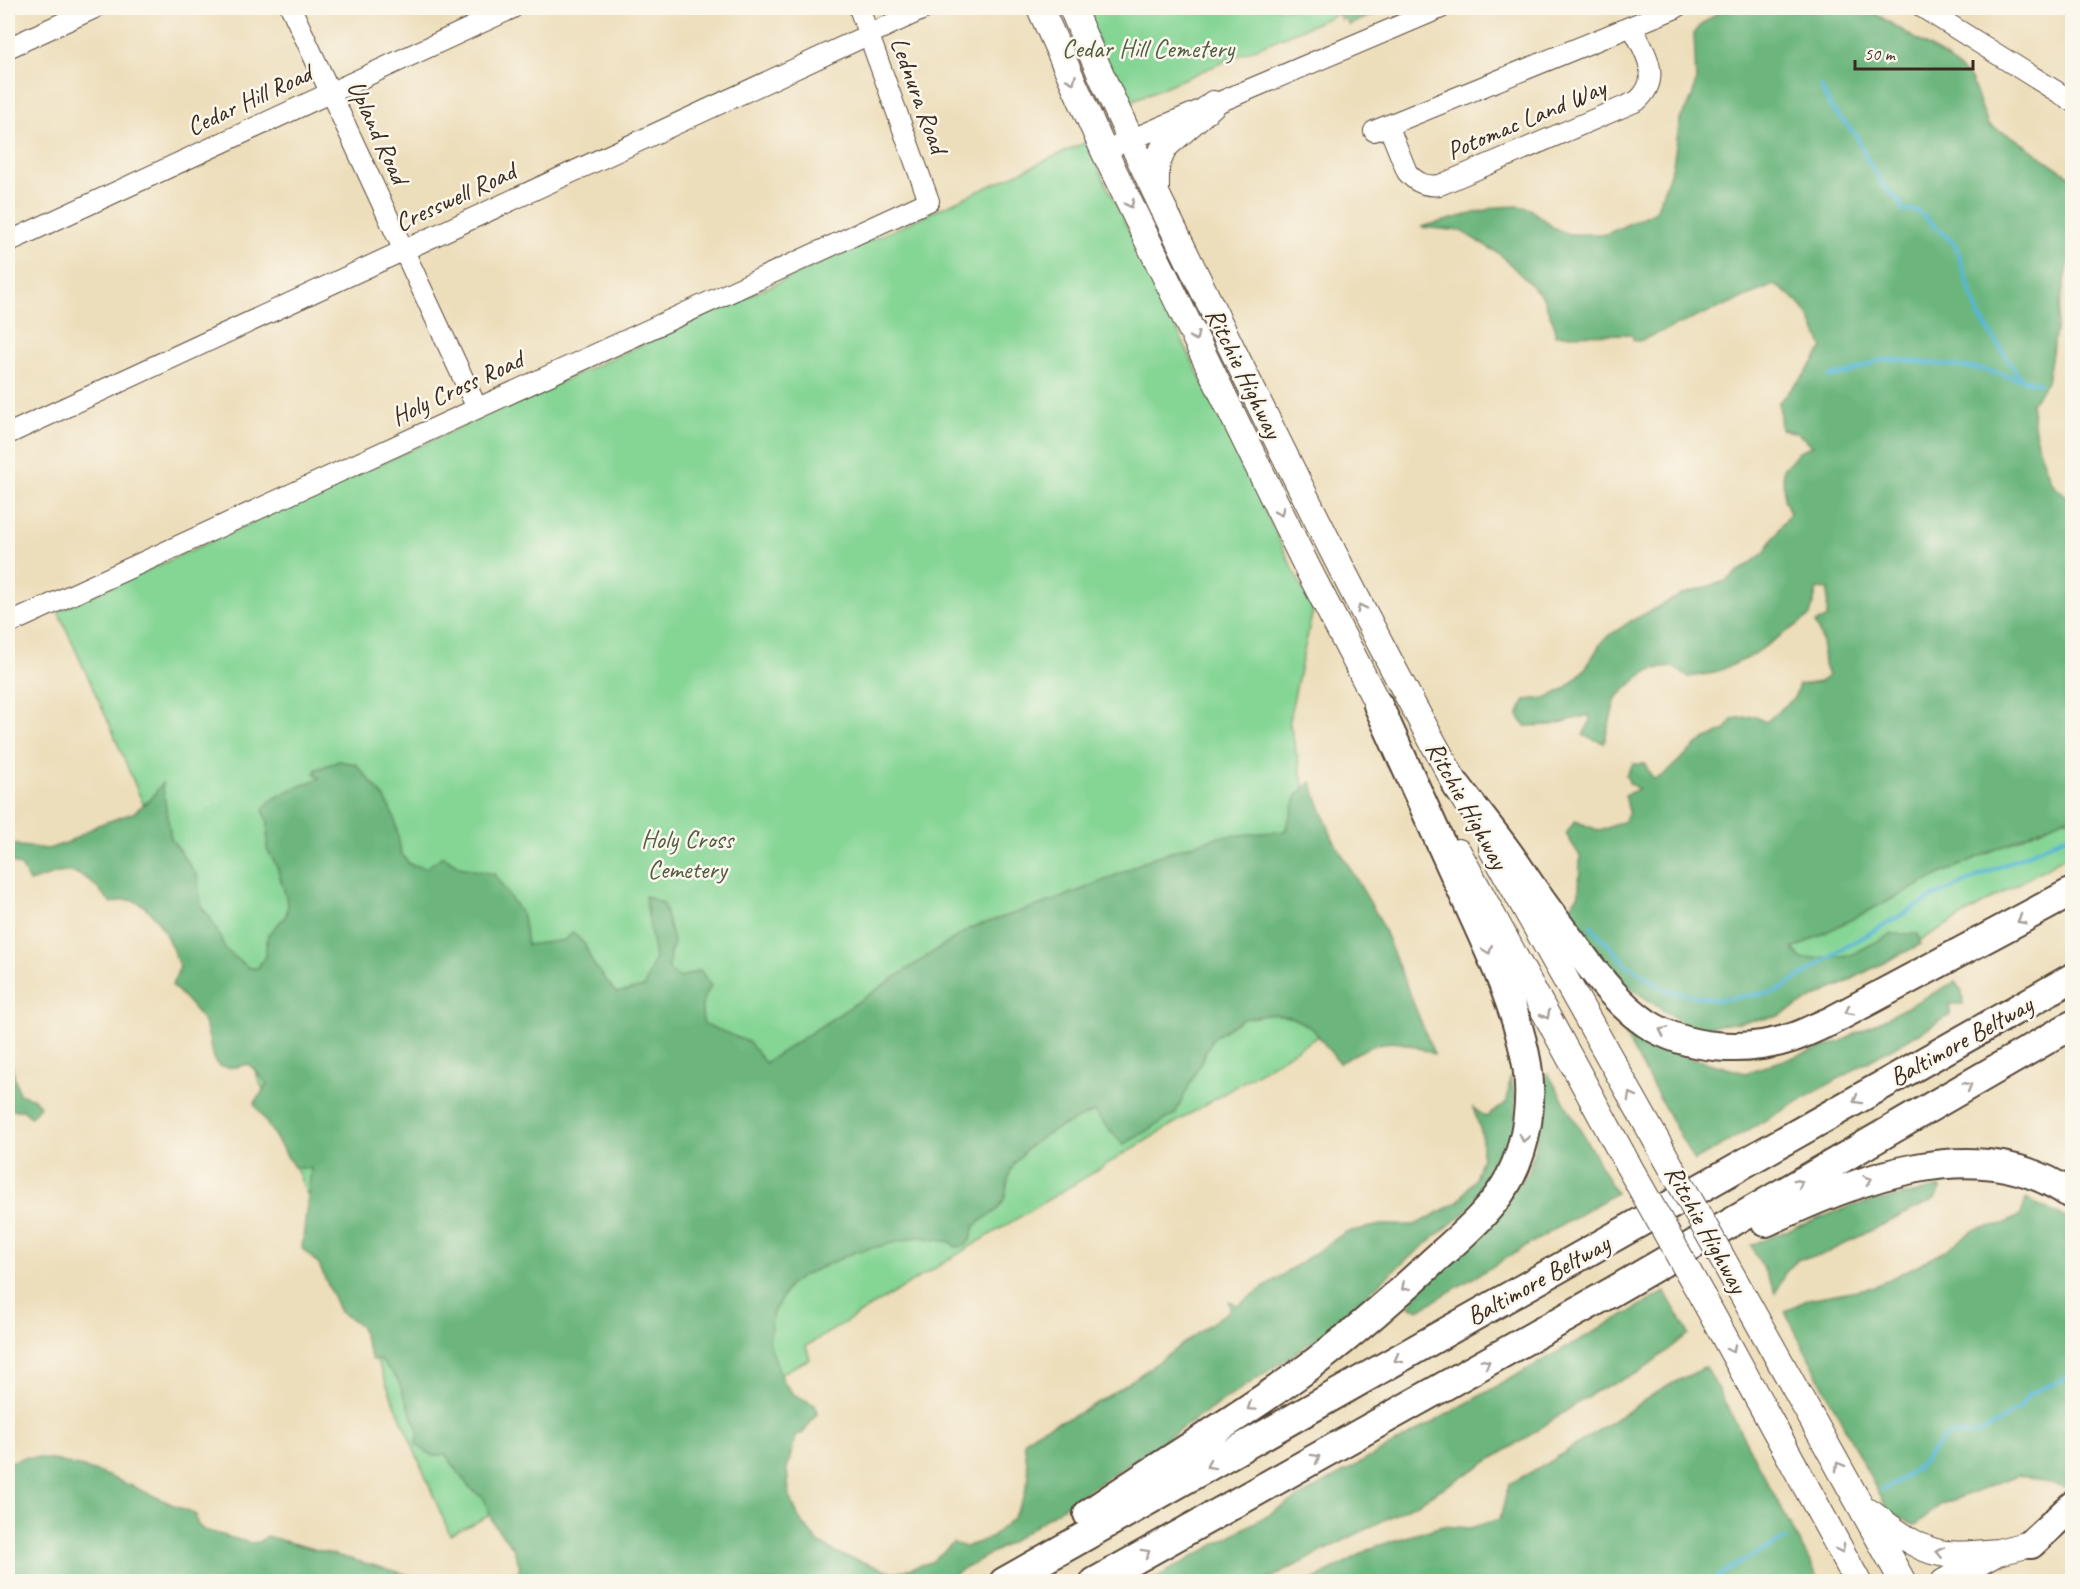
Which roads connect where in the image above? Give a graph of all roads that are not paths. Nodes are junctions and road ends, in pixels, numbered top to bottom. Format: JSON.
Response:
{"nodes":[{"id":1,"x":94,"y":8,"type":"edge"},
{"id":2,"x":291,"y":8,"type":"edge"},
{"id":3,"x":513,"y":8,"type":"edge"},
{"id":4,"x":859,"y":8,"type":"edge"},
{"id":5,"x":926,"y":8,"type":"edge"},
{"id":6,"x":1041,"y":8,"type":"edge"},
{"id":7,"x":1072,"y":8,"type":"edge"},
{"id":8,"x":1442,"y":8,"type":"edge"},
{"id":9,"x":1676,"y":8,"type":"edge"},
{"id":10,"x":1923,"y":8,"type":"edge"},
{"id":11,"x":1632,"y":26,"type":"junction"},
{"id":12,"x":869,"y":34,"type":"junction"},
{"id":13,"x":8,"y":48,"type":"edge"},
{"id":14,"x":330,"y":92,"type":"junction"},
{"id":15,"x":2073,"y":101,"type":"edge"},
{"id":16,"x":1213,"y":104,"type":"junction"},
{"id":17,"x":1131,"y":139,"type":"junction"},
{"id":18,"x":1104,"y":151,"type":"junction"},
{"id":19,"x":1156,"y":192,"type":"junction"},
{"id":20,"x":929,"y":201,"type":"joint"},
{"id":21,"x":8,"y":242,"type":"edge"},
{"id":22,"x":402,"y":251,"type":"junction"},
{"id":23,"x":477,"y":408,"type":"junction"},
{"id":24,"x":8,"y":434,"type":"edge"},
{"id":25,"x":8,"y":624,"type":"edge"},
{"id":26,"x":1378,"y":705,"type":"junction"},
{"id":27,"x":1456,"y":786,"type":"junction"},
{"id":28,"x":2073,"y":892,"type":"edge"},
{"id":29,"x":2073,"y":978,"type":"edge"},
{"id":30,"x":2073,"y":1025,"type":"edge"},
{"id":31,"x":2073,"y":1195,"type":"edge"},
{"id":32,"x":1603,"y":1297,"type":"junction"},
{"id":33,"x":2073,"y":1506,"type":"edge"},
{"id":34,"x":1862,"y":1507,"type":"junction"},
{"id":35,"x":2073,"y":1521,"type":"edge"},
{"id":36,"x":2031,"y":1544,"type":"junction"},
{"id":37,"x":1998,"y":1552,"type":"junction"},
{"id":38,"x":990,"y":1581,"type":"edge"},
{"id":39,"x":1004,"y":1581,"type":"edge"},
{"id":40,"x":1095,"y":1581,"type":"edge"},
{"id":41,"x":1858,"y":1581,"type":"edge"},
{"id":42,"x":1903,"y":1581,"type":"edge"},
{"id":43,"x":1944,"y":1581,"type":"edge"},
{"id":44,"x":1980,"y":1581,"type":"edge"}],
"edges":[{"from":1,"to":13,"type":"street"},
{"from":2,"to":14,"type":"street","name":"Upland Road"},
{"from":3,"to":14,"type":"street","name":"Cedar Hill Road"},
{"from":4,"to":12,"type":"street","name":"Lednura Road"},
{"from":5,"to":12,"type":"street","name":"Cresswell Road"},
{"from":6,"to":18,"type":"main road","name":"Ritchie Highway","one_way":true},
{"from":7,"to":17,"type":"main road","name":"Ritchie Highway"},
{"from":8,"to":16,"type":"street"},
{"from":9,"to":11,"type":"street"},
{"from":10,"to":15,"type":"street"},
{"from":11,"to":11,"type":"street","name":"Potomac Land Way"},
{"from":12,"to":20,"type":"street","name":"Lednura Road"},
{"from":12,"to":22,"type":"street","name":"Cresswell Road"},
{"from":14,"to":21,"type":"street","name":"Cedar Hill Road"},
{"from":14,"to":22,"type":"street","name":"Upland Road"},
{"from":16,"to":17,"type":"street"},
{"from":16,"to":19,"type":"main road"},
{"from":17,"to":18,"type":"street"},
{"from":17,"to":19,"type":"main road","name":"Ritchie Highway"},
{"from":18,"to":26,"type":"main road","name":"Ritchie Highway","one_way":true},
{"from":27,"to":19,"type":"main road","name":"Ritchie Highway","one_way":true},
{"from":20,"to":23,"type":"street","name":"Holy Cross Road"},
{"from":22,"to":23,"type":"street","name":"Upland Road"},
{"from":22,"to":24,"type":"street","name":"Cresswell Road"},
{"from":23,"to":25,"type":"street","name":"Holy Cross Road"},
{"from":26,"to":38,"type":"highway","one_way":true},
{"from":26,"to":41,"type":"main road","name":"Ritchie Highway","one_way":true,"bridge":true},
{"from":28,"to":27,"type":"highway","one_way":true},
{"from":34,"to":27,"type":"main road","name":"Ritchie Highway","one_way":true,"bridge":true},
{"from":29,"to":39,"type":"highway","name":"Baltimore Beltway","one_way":true},
{"from":32,"to":30,"type":"highway","name":"Baltimore Beltway","one_way":true},
{"from":32,"to":31,"type":"highway","one_way":true},
{"from":40,"to":32,"type":"highway","name":"Baltimore Beltway","one_way":true},
{"from":33,"to":36,"type":"highway"},
{"from":37,"to":34,"type":"main road","one_way":true},
{"from":34,"to":42,"type":"main road","name":"Ritchie Highway"},
{"from":35,"to":36,"type":"street"},
{"from":36,"to":37,"type":"main road"},
{"from":36,"to":44,"type":"main road"},
{"from":37,"to":43,"type":"main road"}]}
